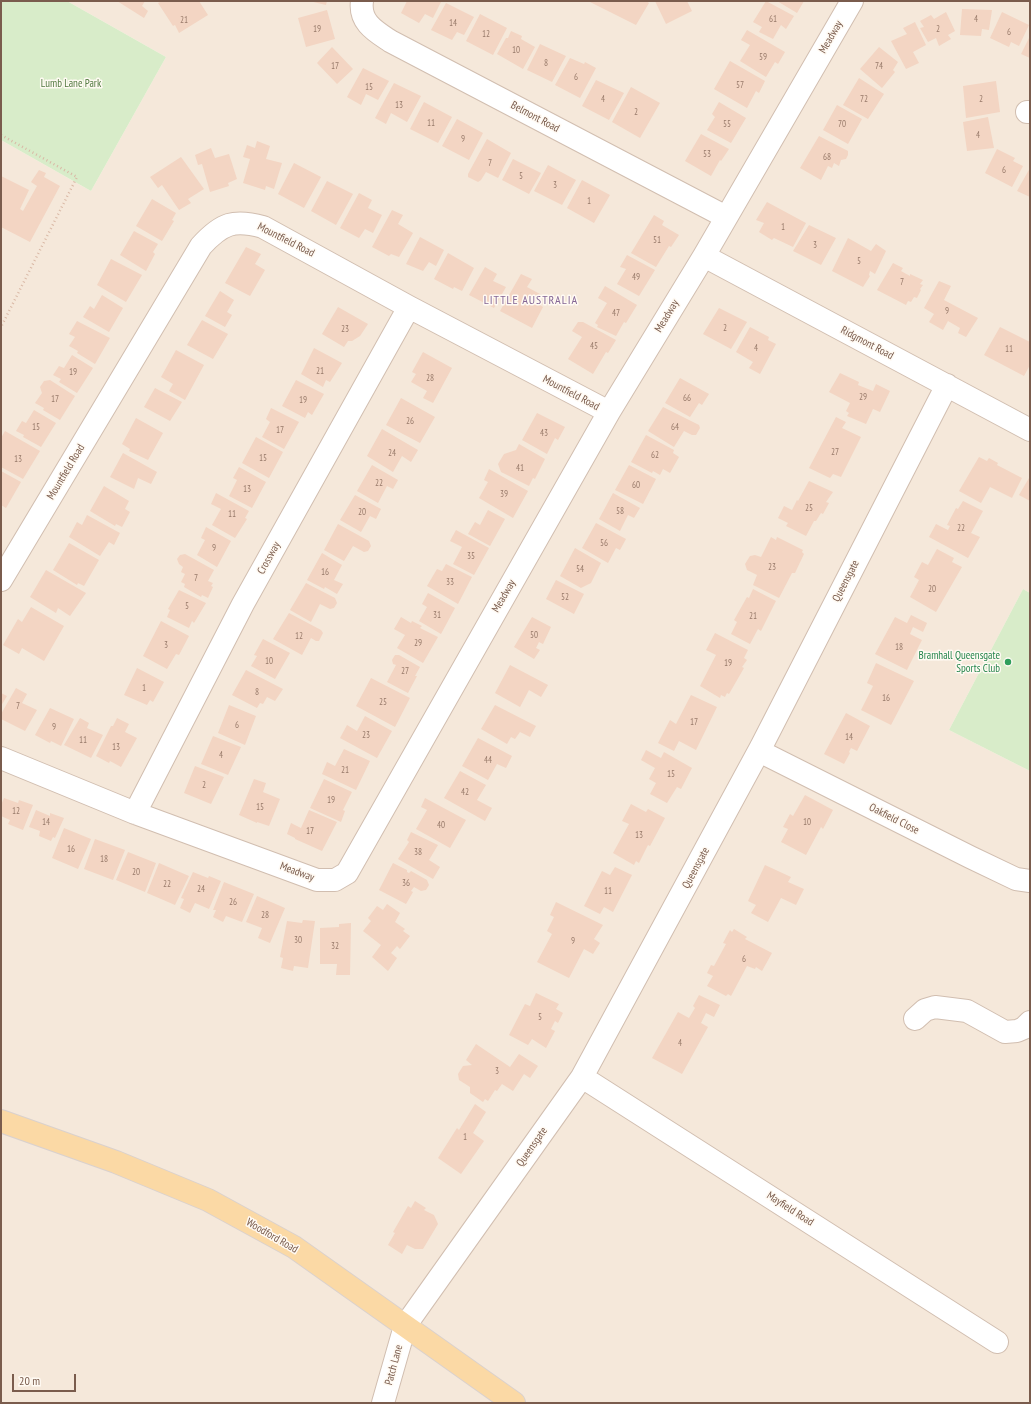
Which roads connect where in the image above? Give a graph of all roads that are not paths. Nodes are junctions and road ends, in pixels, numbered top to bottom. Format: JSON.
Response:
{"nodes":[{"id":1,"x":362,"y":1,"type":"edge"},
{"id":2,"x":852,"y":1,"type":"edge"},
{"id":3,"x":726,"y":217,"type":"junction"},
{"id":4,"x":704,"y":256,"type":"junction"},
{"id":5,"x":409,"y":307,"type":"junction"},
{"id":6,"x":947,"y":385,"type":"junction"},
{"id":7,"x":608,"y":412,"type":"junction"},
{"id":8,"x":1030,"y":430,"type":"edge"},
{"id":9,"x":1,"y":580,"type":"edge"},
{"id":10,"x":759,"y":751,"type":"junction"},
{"id":11,"x":1,"y":758,"type":"edge"},
{"id":12,"x":135,"y":813,"type":"junction"},
{"id":13,"x":1030,"y":881,"type":"edge"},
{"id":14,"x":915,"y":1019,"type":"dead end"},
{"id":15,"x":1027,"y":1025,"type":"edge"},
{"id":16,"x":582,"y":1077,"type":"junction"},
{"id":17,"x":1,"y":1121,"type":"edge"},
{"id":18,"x":405,"y":1326,"type":"junction"},
{"id":19,"x":997,"y":1342,"type":"dead end"},
{"id":20,"x":384,"y":1403,"type":"edge"},
{"id":21,"x":514,"y":1403,"type":"edge"}],
"edges":[{"from":1,"to":3,"type":"street","name":"Belmont Road"},
{"from":2,"to":3,"type":"street","name":"Meadway"},
{"from":3,"to":4,"type":"street","name":"Meadway"},
{"from":4,"to":6,"type":"street","name":"Ridgmont Road"},
{"from":4,"to":7,"type":"street","name":"Meadway"},
{"from":5,"to":7,"type":"street","name":"Mountfield Road"},
{"from":5,"to":9,"type":"street","name":"Mountfield Road"},
{"from":5,"to":12,"type":"street","name":"Crossway"},
{"from":6,"to":8,"type":"street","name":"Ridgmont Road"},
{"from":6,"to":10,"type":"street","name":"Queensgate"},
{"from":7,"to":12,"type":"street","name":"Meadway"},
{"from":10,"to":13,"type":"street","name":"Oakfield Close"},
{"from":10,"to":16,"type":"street","name":"Queensgate"},
{"from":11,"to":12,"type":"street","name":"Meadway"},
{"from":14,"to":15,"type":"street"},
{"from":16,"to":18,"type":"street","name":"Queensgate"},
{"from":16,"to":19,"type":"street","name":"Mayfield Road"},
{"from":17,"to":18,"type":"main road","name":"Woodford Road"},
{"from":18,"to":20,"type":"street","name":"Patch Lane"},
{"from":18,"to":21,"type":"main road","name":"Woodford Road"}]}
